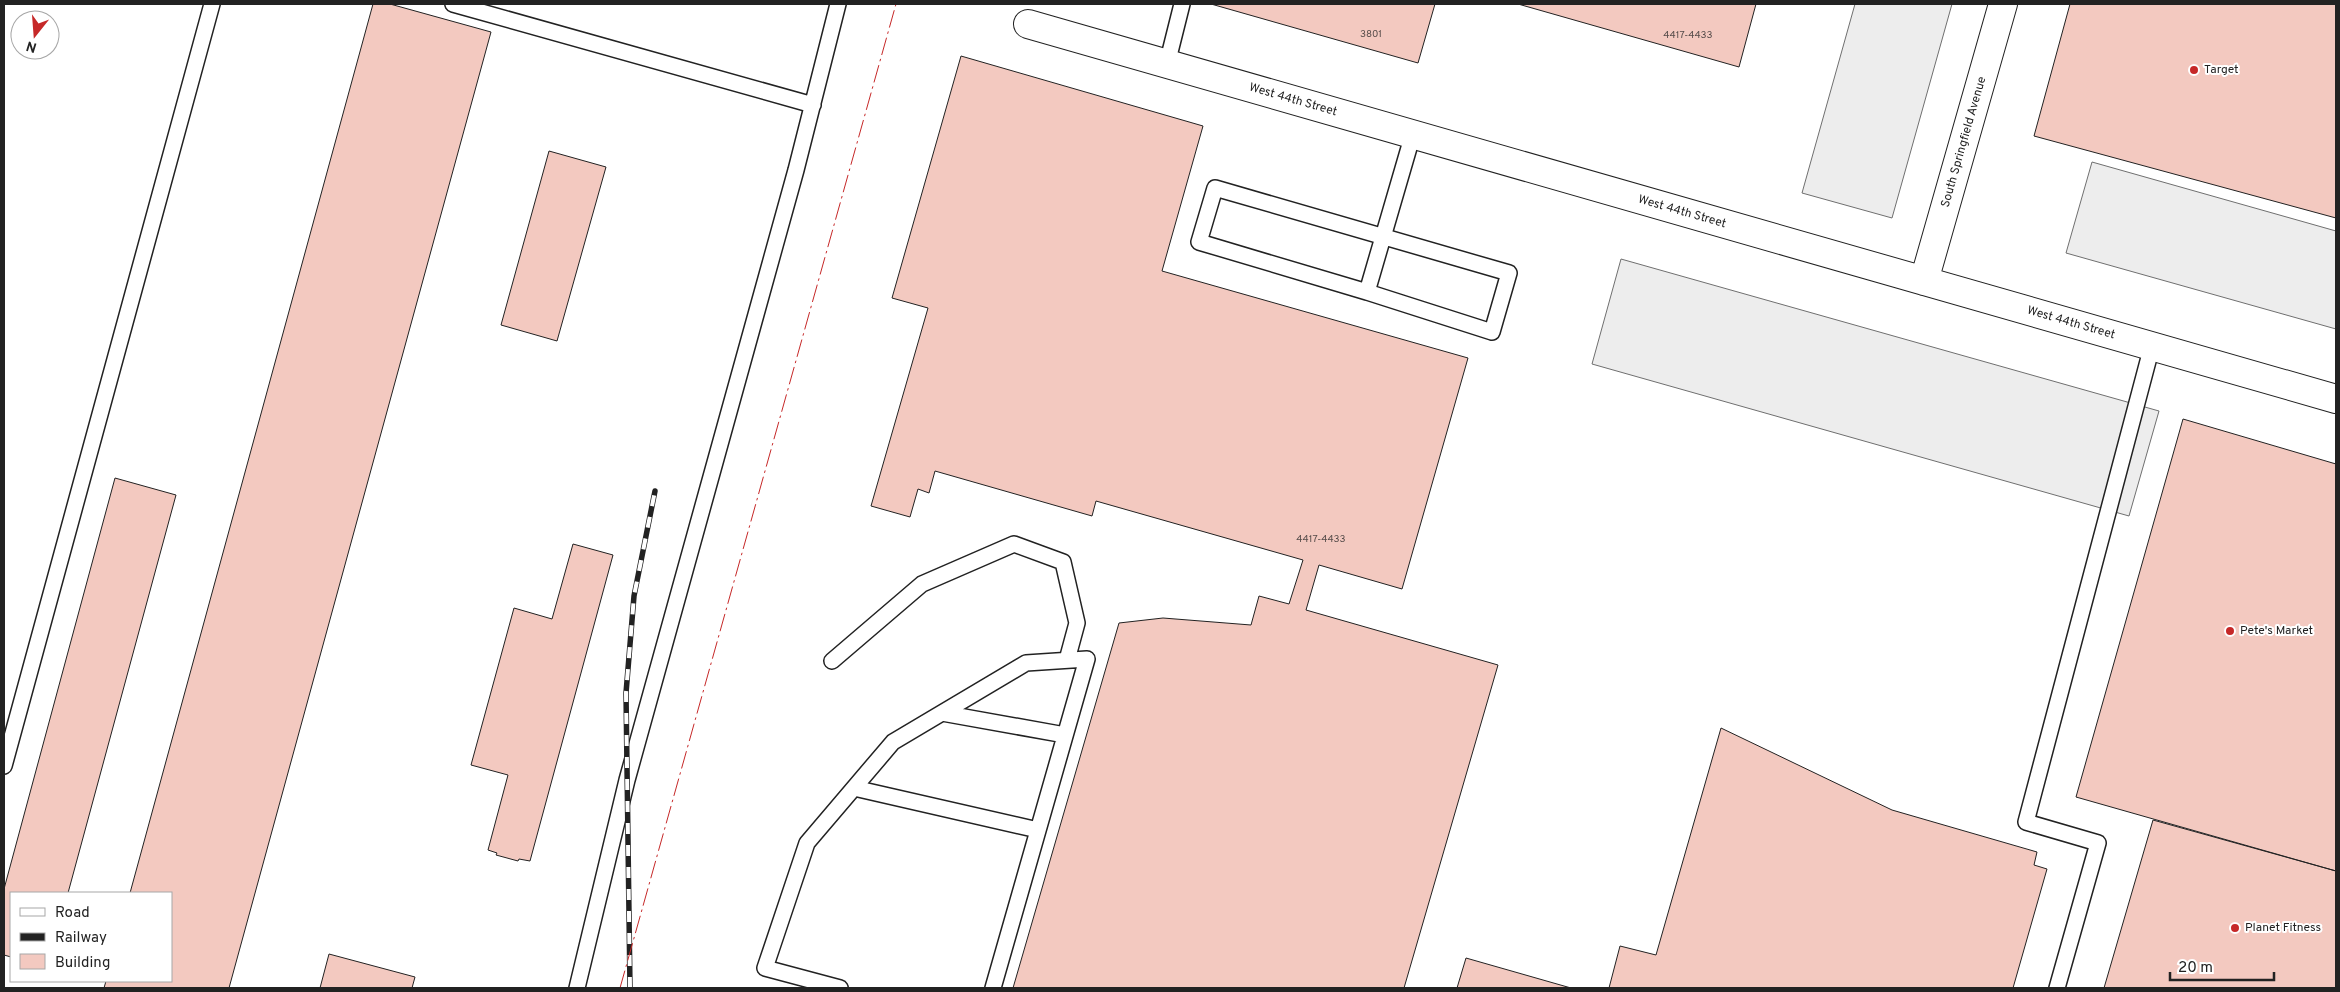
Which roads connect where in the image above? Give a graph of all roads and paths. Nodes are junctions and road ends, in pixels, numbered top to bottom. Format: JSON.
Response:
{"nodes":[{"id":1,"x":212,"y":4,"type":"edge"},
{"id":2,"x":453,"y":4,"type":"edge"},
{"id":3,"x":838,"y":4,"type":"edge"},
{"id":4,"x":1182,"y":4,"type":"edge"},
{"id":5,"x":2003,"y":4,"type":"edge"},
{"id":6,"x":1028,"y":24,"type":"dead end"},
{"id":7,"x":1167,"y":64,"type":"junction"},
{"id":8,"x":813,"y":105,"type":"junction"},
{"id":9,"x":1413,"y":134,"type":"junction"},
{"id":10,"x":1384,"y":237,"type":"junction"},
{"id":11,"x":1924,"y":281,"type":"junction"},
{"id":12,"x":1367,"y":292,"type":"junction"},
{"id":13,"x":2152,"y":346,"type":"junction"},
{"id":14,"x":2336,"y":399,"type":"edge"},
{"id":15,"x":1067,"y":660,"type":"junction"},
{"id":16,"x":832,"y":661,"type":"dead end"},
{"id":17,"x":942,"y":713,"type":"junction"},
{"id":18,"x":1065,"y":735,"type":"junction"},
{"id":19,"x":4,"y":766,"type":"edge"},
{"id":20,"x":854,"y":788,"type":"junction"},
{"id":21,"x":1038,"y":830,"type":"junction"},
{"id":22,"x":577,"y":988,"type":"edge"},
{"id":23,"x":840,"y":988,"type":"edge"},
{"id":24,"x":993,"y":988,"type":"edge"},
{"id":25,"x":2056,"y":988,"type":"edge"}],
"edges":[{"from":1,"to":19,"type":"lane"},
{"from":2,"to":8,"type":"lane"},
{"from":3,"to":8,"type":"lane"},
{"from":4,"to":7,"type":"lane"},
{"from":5,"to":11,"type":"street","name":"South Springfield Avenue"},
{"from":6,"to":7,"type":"street","name":"West 44th Street"},
{"from":7,"to":9,"type":"street","name":"West 44th Street"},
{"from":8,"to":22,"type":"lane"},
{"from":9,"to":10,"type":"lane"},
{"from":9,"to":11,"type":"street","name":"West 44th Street"},
{"from":10,"to":12,"type":"lane"},
{"from":10,"to":12,"type":"lane"},
{"from":10,"to":12,"type":"lane"},
{"from":11,"to":13,"type":"street","name":"West 44th Street"},
{"from":13,"to":14,"type":"street","name":"West 44th Street"},
{"from":13,"to":25,"type":"lane"},
{"from":15,"to":16,"type":"lane"},
{"from":15,"to":17,"type":"lane"},
{"from":15,"to":18,"type":"lane"},
{"from":17,"to":18,"type":"lane"},
{"from":17,"to":20,"type":"lane"},
{"from":18,"to":21,"type":"lane"},
{"from":20,"to":21,"type":"lane"},
{"from":20,"to":23,"type":"lane"},
{"from":21,"to":24,"type":"lane"}]}
